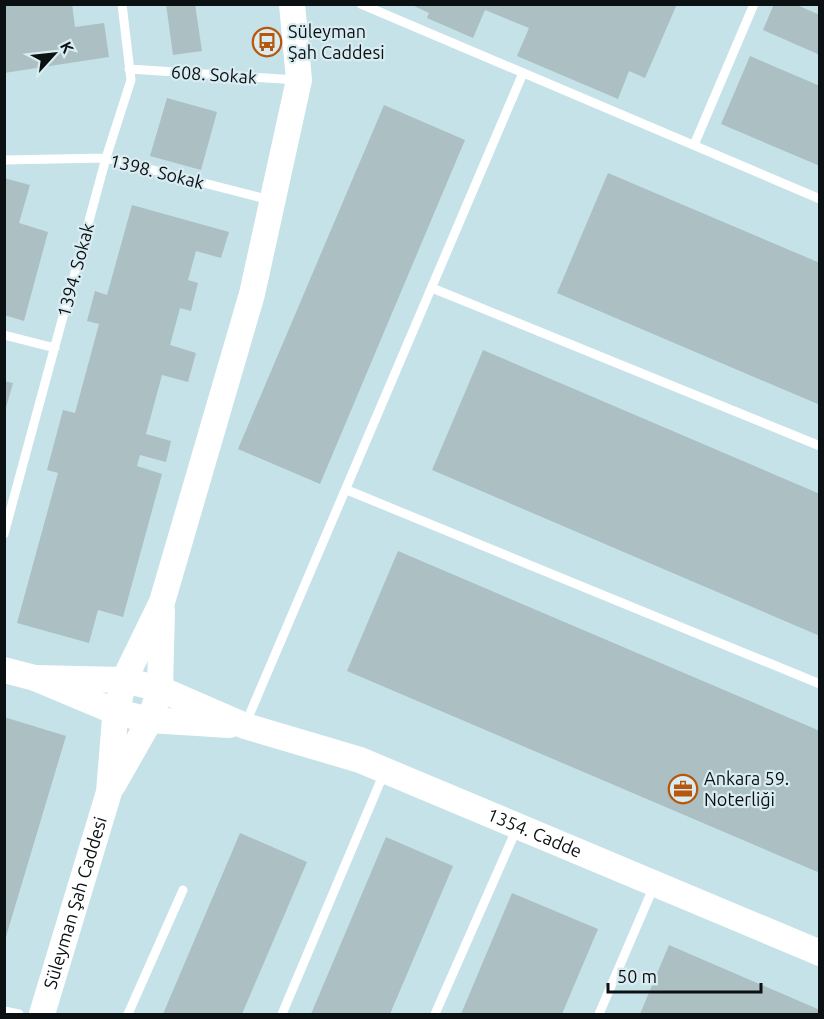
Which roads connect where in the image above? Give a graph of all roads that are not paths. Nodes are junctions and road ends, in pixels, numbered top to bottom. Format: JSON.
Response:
{"nodes":[{"id":1,"x":122,"y":4,"type":"edge"},
{"id":2,"x":292,"y":4,"type":"edge"},
{"id":3,"x":361,"y":4,"type":"edge"},
{"id":4,"x":754,"y":4,"type":"edge"},
{"id":5,"x":129,"y":69,"type":"junction"},
{"id":6,"x":523,"y":73,"type":"junction"},
{"id":7,"x":299,"y":80,"type":"junction"},
{"id":8,"x":694,"y":145,"type":"junction"},
{"id":9,"x":105,"y":158,"type":"junction"},
{"id":10,"x":4,"y":160,"type":"edge"},
{"id":11,"x":819,"y":199,"type":"edge"},
{"id":12,"x":273,"y":200,"type":"junction"},
{"id":13,"x":432,"y":288,"type":"junction"},
{"id":14,"x":4,"y":335,"type":"edge"},
{"id":15,"x":54,"y":348,"type":"junction"},
{"id":16,"x":819,"y":446,"type":"edge"},
{"id":17,"x":347,"y":490,"type":"junction"},
{"id":18,"x":8,"y":504,"type":"edge"},
{"id":19,"x":4,"y":534,"type":"edge"},
{"id":20,"x":162,"y":602,"type":"junction"},
{"id":21,"x":4,"y":670,"type":"edge"},
{"id":22,"x":35,"y":678,"type":"junction"},
{"id":23,"x":124,"y":680,"type":"junction"},
{"id":24,"x":819,"y":684,"type":"edge"},
{"id":25,"x":160,"y":689,"type":"junction"},
{"id":26,"x":116,"y":712,"type":"junction"},
{"id":27,"x":150,"y":720,"type":"junction"},
{"id":28,"x":245,"y":726,"type":"junction"},
{"id":29,"x":385,"y":771,"type":"junction"},
{"id":30,"x":109,"y":792,"type":"junction"},
{"id":31,"x":518,"y":826,"type":"junction"},
{"id":32,"x":655,"y":884,"type":"junction"},
{"id":33,"x":183,"y":890,"type":"dead end"},
{"id":34,"x":819,"y":953,"type":"edge"},
{"id":35,"x":4,"y":1011,"type":"edge"},
{"id":36,"x":19,"y":1014,"type":"edge"},
{"id":37,"x":42,"y":1014,"type":"edge"},
{"id":38,"x":128,"y":1014,"type":"edge"},
{"id":39,"x":282,"y":1014,"type":"edge"},
{"id":40,"x":435,"y":1014,"type":"edge"},
{"id":41,"x":599,"y":1014,"type":"edge"}],
"edges":[{"from":1,"to":5,"type":"lane","name":"1394. Sokak"},
{"from":2,"to":7,"type":"main road"},
{"from":3,"to":6,"type":"lane"},
{"from":4,"to":8,"type":"lane"},
{"from":5,"to":7,"type":"lane","name":"608. Sokak"},
{"from":5,"to":9,"type":"lane","name":"1394. Sokak"},
{"from":6,"to":8,"type":"lane"},
{"from":6,"to":13,"type":"lane"},
{"from":7,"to":12,"type":"main road"},
{"from":8,"to":11,"type":"lane"},
{"from":9,"to":10,"type":"lane","name":"1398. Sokak"},
{"from":9,"to":12,"type":"lane","name":"1398. Sokak"},
{"from":9,"to":15,"type":"lane","name":"1394. Sokak"},
{"from":12,"to":20,"type":"main road"},
{"from":13,"to":16,"type":"lane"},
{"from":13,"to":17,"type":"lane"},
{"from":14,"to":15,"type":"lane"},
{"from":15,"to":18,"type":"lane","name":"1394. Sokak"},
{"from":17,"to":24,"type":"lane"},
{"from":17,"to":28,"type":"lane"},
{"from":18,"to":19,"type":"lane","name":"1394. Sokak"},
{"from":20,"to":23,"type":"main road"},
{"from":20,"to":25,"type":"main road"},
{"from":21,"to":22,"type":"main road","name":"1354. Cadde"},
{"from":22,"to":23,"type":"main road","name":"1354. Cadde"},
{"from":22,"to":26,"type":"main road","name":"1354. Cadde"},
{"from":23,"to":25,"type":"main road","name":"1354. Cadde"},
{"from":23,"to":26,"type":"main road"},
{"from":25,"to":27,"type":"main road"},
{"from":25,"to":28,"type":"main road","name":"1354. Cadde"},
{"from":26,"to":27,"type":"main road","name":"1354. Cadde"},
{"from":26,"to":30,"type":"main road"},
{"from":27,"to":28,"type":"main road","name":"1354. Cadde"},
{"from":27,"to":30,"type":"main road"},
{"from":28,"to":29,"type":"main road","name":"1354. Cadde"},
{"from":29,"to":31,"type":"main road","name":"1354. Cadde"},
{"from":29,"to":39,"type":"lane"},
{"from":30,"to":37,"type":"main road","name":"Süleyman Şah Caddesi"},
{"from":31,"to":32,"type":"main road","name":"1354. Cadde"},
{"from":31,"to":40,"type":"lane"},
{"from":32,"to":34,"type":"main road","name":"1354. Cadde"},
{"from":32,"to":41,"type":"lane"},
{"from":33,"to":38,"type":"lane"},
{"from":35,"to":36,"type":"lane"}]}
